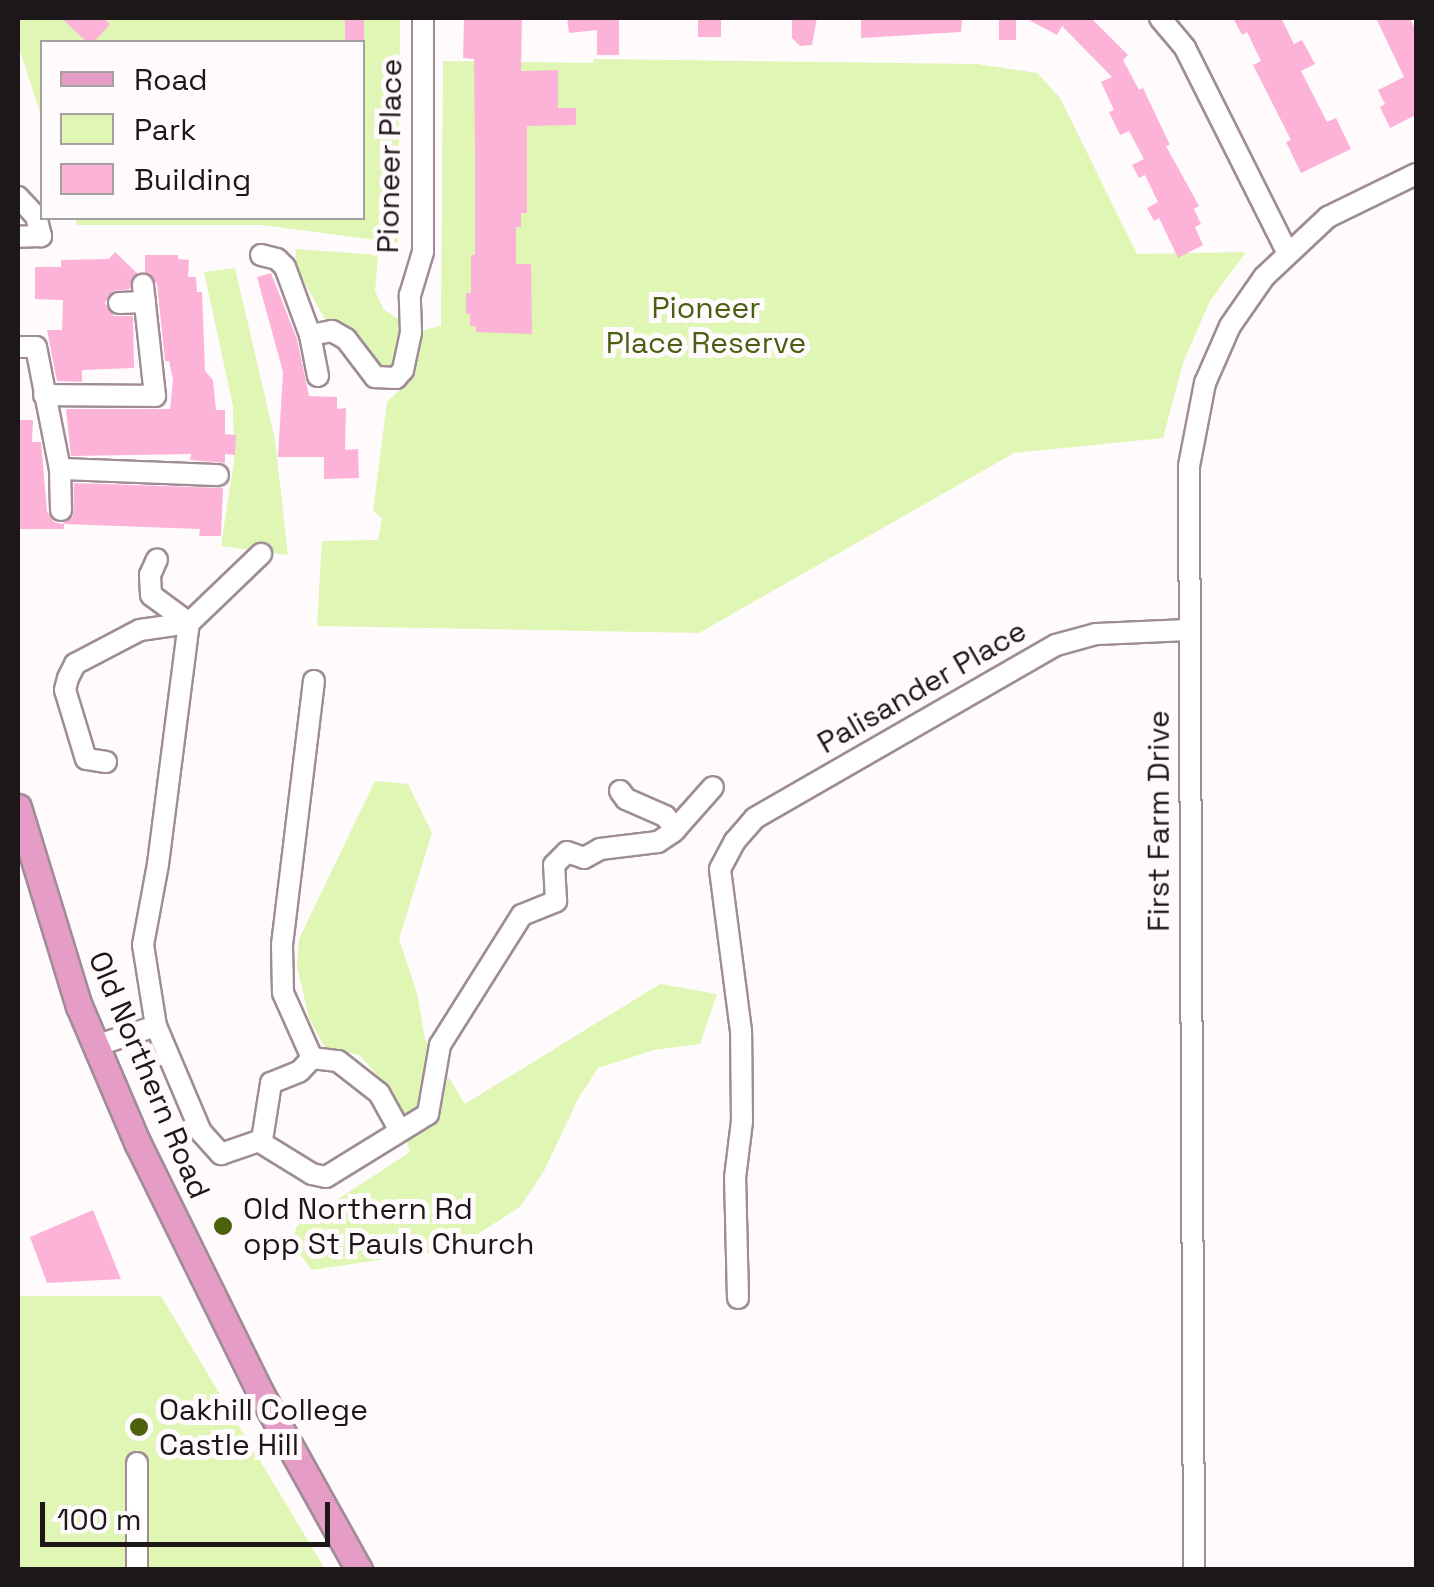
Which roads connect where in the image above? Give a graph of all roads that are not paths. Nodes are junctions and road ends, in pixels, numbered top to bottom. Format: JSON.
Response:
{"nodes":[{"id":1,"x":423,"y":18,"type":"edge"},
{"id":2,"x":1160,"y":18,"type":"edge"},
{"id":3,"x":1416,"y":174,"type":"edge"},
{"id":4,"x":18,"y":197,"type":"edge"},
{"id":5,"x":18,"y":237,"type":"edge"},
{"id":6,"x":1287,"y":252,"type":"junction"},
{"id":7,"x":261,"y":255,"type":"dead end"},
{"id":8,"x":119,"y":302,"type":"dead end"},
{"id":9,"x":310,"y":335,"type":"junction"},
{"id":10,"x":18,"y":346,"type":"edge"},
{"id":11,"x":318,"y":376,"type":"dead end"},
{"id":12,"x":44,"y":395,"type":"junction"},
{"id":13,"x":60,"y":470,"type":"junction"},
{"id":14,"x":218,"y":475,"type":"dead end"},
{"id":15,"x":61,"y":510,"type":"dead end"},
{"id":16,"x":261,"y":554,"type":"dead end"},
{"id":17,"x":157,"y":559,"type":"dead end"},
{"id":18,"x":189,"y":623,"type":"junction"},
{"id":19,"x":1189,"y":630,"type":"junction"},
{"id":20,"x":314,"y":681,"type":"dead end"},
{"id":21,"x":106,"y":762,"type":"dead end"},
{"id":22,"x":713,"y":787,"type":"dead end"},
{"id":23,"x":620,"y":791,"type":"dead end"},
{"id":24,"x":18,"y":807,"type":"edge"},
{"id":25,"x":676,"y":830,"type":"junction"},
{"id":26,"x":156,"y":1026,"type":"junction"},
{"id":27,"x":94,"y":1046,"type":"junction"},
{"id":28,"x":312,"y":1058,"type":"junction"},
{"id":29,"x":400,"y":1131,"type":"junction"},
{"id":30,"x":260,"y":1142,"type":"junction"},
{"id":31,"x":738,"y":1298,"type":"dead end"},
{"id":32,"x":137,"y":1463,"type":"dead end"},
{"id":33,"x":138,"y":1570,"type":"edge"},
{"id":34,"x":359,"y":1570,"type":"edge"},
{"id":35,"x":1194,"y":1570,"type":"edge"}],
"edges":[{"from":1,"to":9,"type":"street","name":"Pioneer Place"},
{"from":2,"to":6,"type":"street"},
{"from":3,"to":6,"type":"street","name":"First Farm Drive"},
{"from":4,"to":5,"type":"street"},
{"from":6,"to":19,"type":"street","name":"First Farm Drive"},
{"from":7,"to":9,"type":"street"},
{"from":8,"to":12,"type":"street"},
{"from":9,"to":11,"type":"street"},
{"from":10,"to":12,"type":"street"},
{"from":12,"to":13,"type":"street"},
{"from":13,"to":14,"type":"street"},
{"from":13,"to":15,"type":"street"},
{"from":16,"to":18,"type":"street"},
{"from":17,"to":18,"type":"street"},
{"from":18,"to":21,"type":"street"},
{"from":18,"to":26,"type":"street"},
{"from":19,"to":31,"type":"street","name":"Palisander Place"},
{"from":19,"to":35,"type":"street","name":"First Farm Drive"},
{"from":20,"to":28,"type":"street"},
{"from":22,"to":25,"type":"street"},
{"from":23,"to":25,"type":"street"},
{"from":24,"to":27,"type":"main road","name":"Old Northern Road"},
{"from":25,"to":29,"type":"street"},
{"from":26,"to":27,"type":"street"},
{"from":26,"to":30,"type":"street"},
{"from":27,"to":34,"type":"main road","name":"Old Northern Road"},
{"from":28,"to":29,"type":"street"},
{"from":28,"to":30,"type":"street"},
{"from":29,"to":30,"type":"street"},
{"from":32,"to":33,"type":"street"}]}
